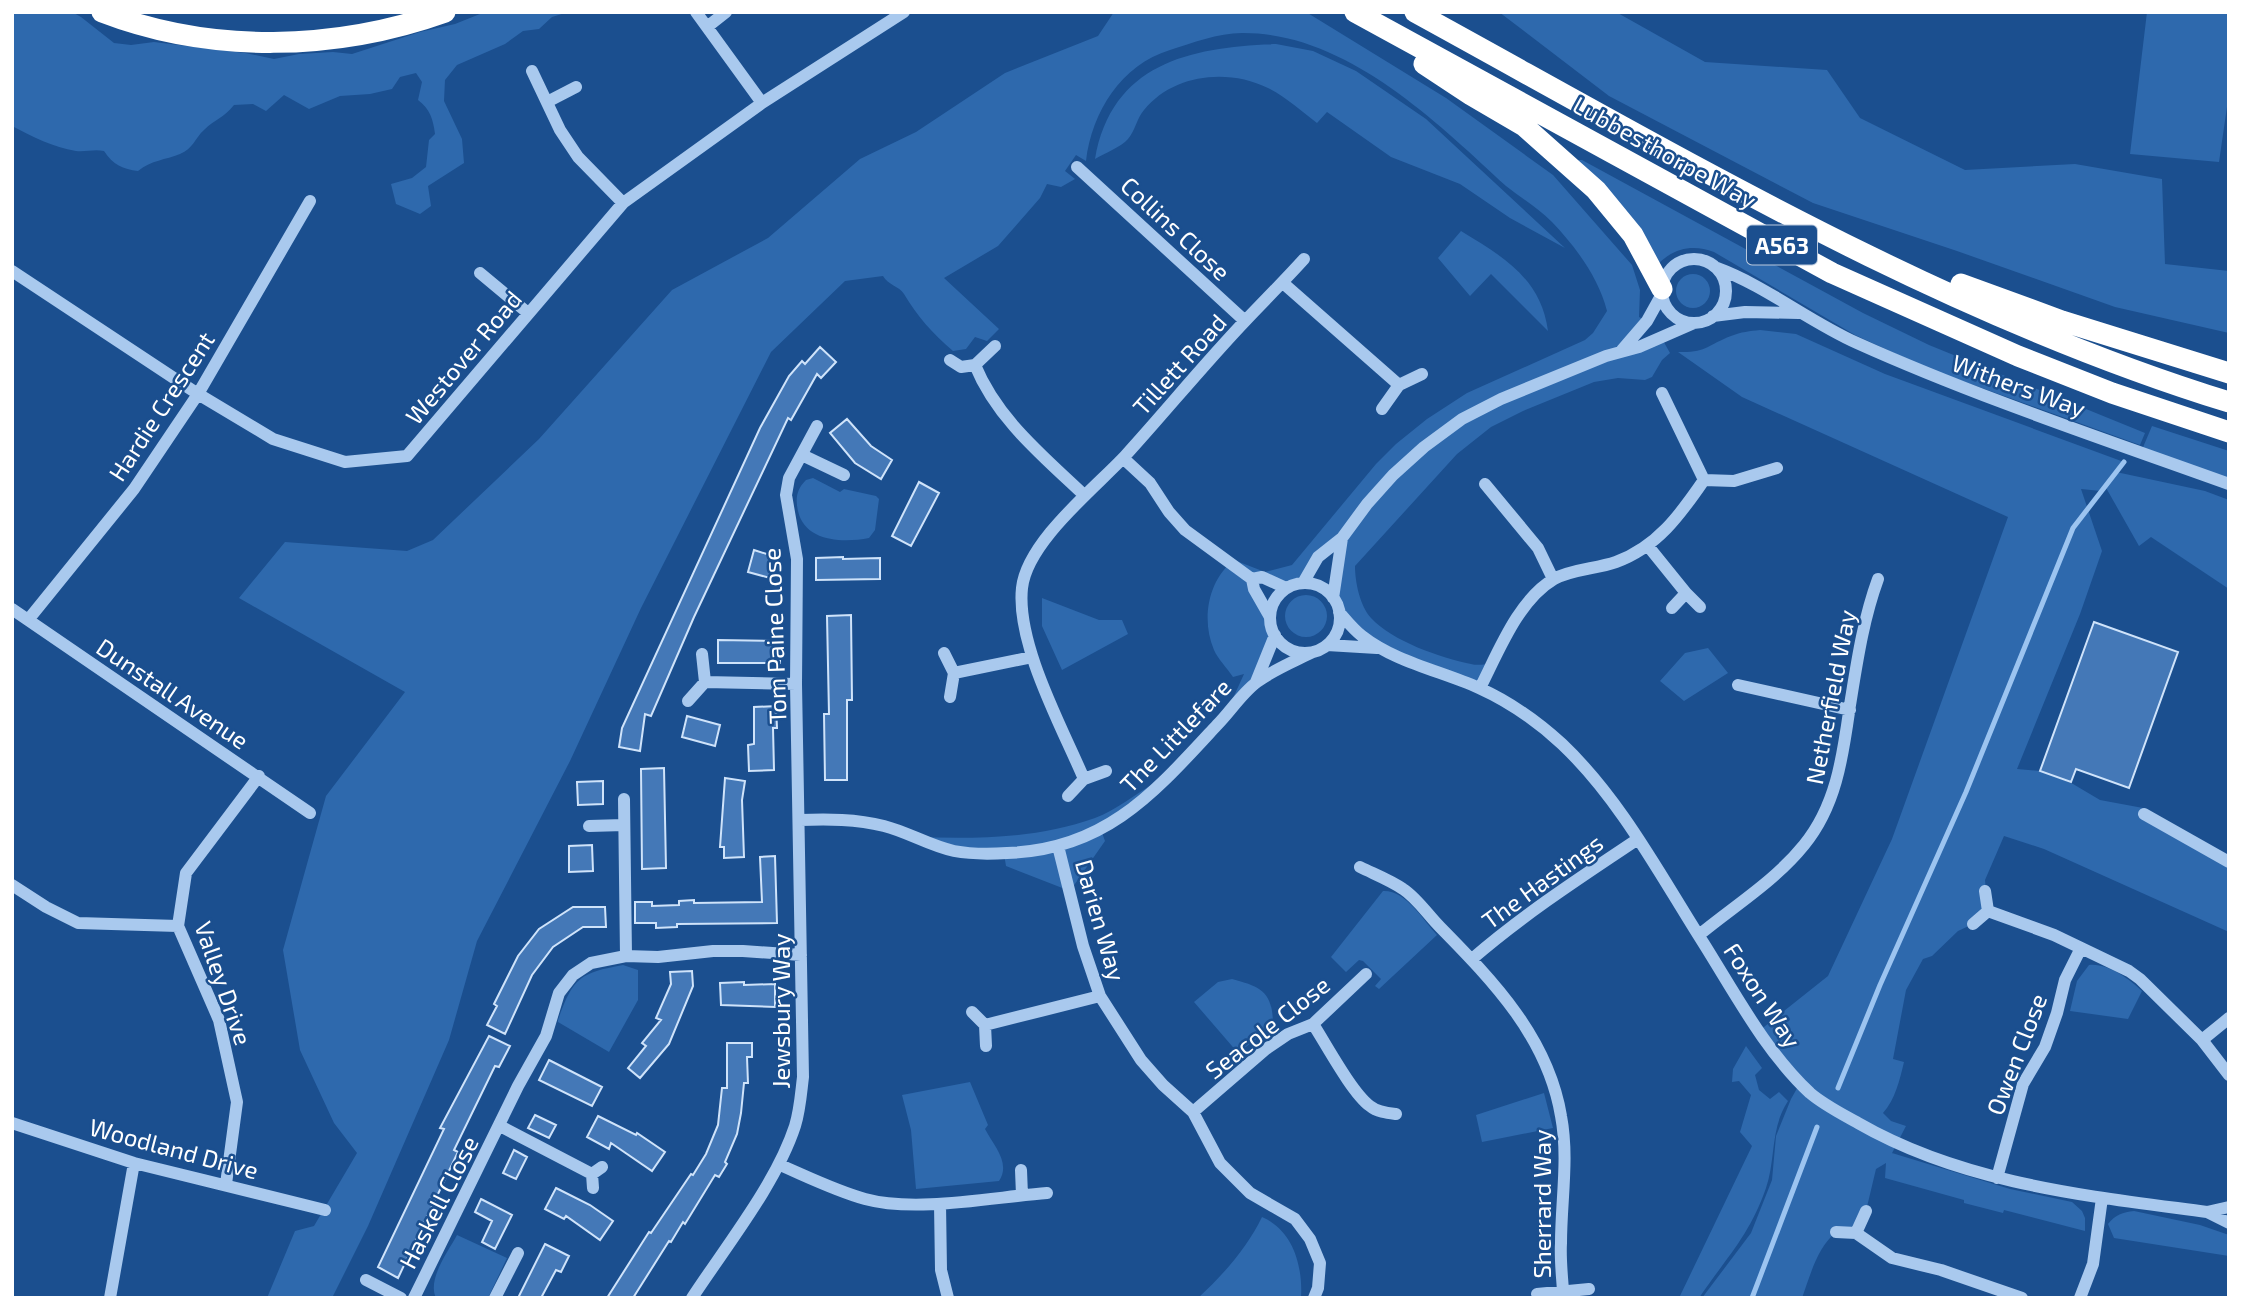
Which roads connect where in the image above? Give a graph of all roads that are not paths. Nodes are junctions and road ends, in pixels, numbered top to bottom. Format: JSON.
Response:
{"nodes":[{"id":1,"x":102,"y":12,"type":"edge"},
{"id":2,"x":445,"y":12,"type":"edge"},
{"id":3,"x":696,"y":12,"type":"edge"},
{"id":4,"x":726,"y":12,"type":"edge"},
{"id":5,"x":904,"y":12,"type":"edge"},
{"id":6,"x":1347,"y":12,"type":"edge"},
{"id":7,"x":1355,"y":12,"type":"edge"},
{"id":8,"x":1415,"y":12,"type":"edge"},
{"id":9,"x":707,"y":27,"type":"junction"},
{"id":10,"x":532,"y":71,"type":"dead end"},
{"id":11,"x":576,"y":87,"type":"dead end"},
{"id":12,"x":547,"y":102,"type":"junction"},
{"id":13,"x":762,"y":103,"type":"junction"},
{"id":14,"x":1077,"y":167,"type":"dead end"},
{"id":15,"x":310,"y":201,"type":"dead end"},
{"id":16,"x":623,"y":203,"type":"junction"},
{"id":17,"x":1806,"y":225,"type":"junction"},
{"id":18,"x":1304,"y":259,"type":"dead end"},
{"id":19,"x":1717,"y":268,"type":"junction"},
{"id":20,"x":12,"y":271,"type":"edge"},
{"id":21,"x":480,"y":274,"type":"dead end"},
{"id":22,"x":1283,"y":283,"type":"junction"},
{"id":23,"x":1662,"y":291,"type":"junction"},
{"id":24,"x":528,"y":313,"type":"junction"},
{"id":25,"x":1800,"y":313,"type":"junction"},
{"id":26,"x":1713,"y":316,"type":"junction"},
{"id":27,"x":1245,"y":321,"type":"junction"},
{"id":28,"x":1694,"y":323,"type":"junction"},
{"id":29,"x":995,"y":346,"type":"dead end"},
{"id":30,"x":1622,"y":351,"type":"junction"},
{"id":31,"x":950,"y":360,"type":"dead end"},
{"id":32,"x":975,"y":365,"type":"junction"},
{"id":33,"x":2229,"y":373,"type":"edge"},
{"id":34,"x":1422,"y":374,"type":"dead end"},
{"id":35,"x":1399,"y":385,"type":"junction"},
{"id":36,"x":1662,"y":393,"type":"dead end"},
{"id":37,"x":198,"y":394,"type":"junction"},
{"id":38,"x":2229,"y":402,"type":"edge"},
{"id":39,"x":1382,"y":408,"type":"dead end"},
{"id":40,"x":817,"y":426,"type":"dead end"},
{"id":41,"x":2229,"y":432,"type":"edge"},
{"id":42,"x":802,"y":455,"type":"junction"},
{"id":43,"x":1123,"y":458,"type":"junction"},
{"id":44,"x":1777,"y":468,"type":"dead end"},
{"id":45,"x":844,"y":475,"type":"dead end"},
{"id":46,"x":1704,"y":480,"type":"junction"},
{"id":47,"x":1485,"y":484,"type":"dead end"},
{"id":48,"x":2229,"y":484,"type":"edge"},
{"id":49,"x":1084,"y":495,"type":"junction"},
{"id":50,"x":1342,"y":538,"type":"junction"},
{"id":51,"x":1648,"y":546,"type":"junction"},
{"id":52,"x":1252,"y":579,"type":"junction"},
{"id":53,"x":1553,"y":579,"type":"junction"},
{"id":54,"x":1878,"y":579,"type":"dead end"},
{"id":55,"x":1303,"y":583,"type":"junction"},
{"id":56,"x":1286,"y":588,"type":"junction"},
{"id":57,"x":1686,"y":593,"type":"junction"},
{"id":58,"x":1333,"y":598,"type":"junction"},
{"id":59,"x":1700,"y":607,"type":"dead end"},
{"id":60,"x":1672,"y":608,"type":"dead end"},
{"id":61,"x":12,"y":609,"type":"edge"},
{"id":62,"x":1339,"y":612,"type":"junction"},
{"id":63,"x":1270,"y":617,"type":"junction"},
{"id":64,"x":28,"y":620,"type":"junction"},
{"id":65,"x":1275,"y":635,"type":"junction"},
{"id":66,"x":1327,"y":645,"type":"junction"},
{"id":67,"x":1381,"y":648,"type":"junction"},
{"id":68,"x":1313,"y":652,"type":"junction"},
{"id":69,"x":944,"y":653,"type":"dead end"},
{"id":70,"x":702,"y":654,"type":"dead end"},
{"id":71,"x":1032,"y":657,"type":"junction"},
{"id":72,"x":954,"y":673,"type":"junction"},
{"id":73,"x":705,"y":682,"type":"junction"},
{"id":74,"x":1256,"y":682,"type":"junction"},
{"id":75,"x":796,"y":684,"type":"junction"},
{"id":76,"x":1738,"y":685,"type":"dead end"},
{"id":77,"x":1480,"y":688,"type":"junction"},
{"id":78,"x":950,"y":697,"type":"dead end"},
{"id":79,"x":688,"y":701,"type":"dead end"},
{"id":80,"x":1850,"y":710,"type":"junction"},
{"id":81,"x":1106,"y":771,"type":"dead end"},
{"id":82,"x":259,"y":776,"type":"junction"},
{"id":83,"x":1084,"y":779,"type":"junction"},
{"id":84,"x":1068,"y":796,"type":"dead end"},
{"id":85,"x":624,"y":799,"type":"dead end"},
{"id":86,"x":310,"y":813,"type":"dead end"},
{"id":87,"x":2144,"y":814,"type":"dead end"},
{"id":88,"x":800,"y":820,"type":"junction"},
{"id":89,"x":624,"y":825,"type":"junction"},
{"id":90,"x":589,"y":826,"type":"dead end"},
{"id":91,"x":1638,"y":839,"type":"junction"},
{"id":92,"x":1058,"y":846,"type":"junction"},
{"id":93,"x":2229,"y":862,"type":"edge"},
{"id":94,"x":1360,"y":867,"type":"dead end"},
{"id":95,"x":12,"y":885,"type":"edge"},
{"id":96,"x":1985,"y":891,"type":"dead end"},
{"id":97,"x":1988,"y":911,"type":"junction"},
{"id":98,"x":1973,"y":925,"type":"dead end"},
{"id":99,"x":178,"y":926,"type":"junction"},
{"id":100,"x":1699,"y":935,"type":"junction"},
{"id":101,"x":2081,"y":948,"type":"junction"},
{"id":102,"x":626,"y":956,"type":"junction"},
{"id":103,"x":801,"y":956,"type":"junction"},
{"id":104,"x":1472,"y":960,"type":"junction"},
{"id":105,"x":1366,"y":974,"type":"dead end"},
{"id":106,"x":1100,"y":996,"type":"junction"},
{"id":107,"x":972,"y":1012,"type":"dead end"},
{"id":108,"x":2229,"y":1018,"type":"edge"},
{"id":109,"x":1313,"y":1024,"type":"junction"},
{"id":110,"x":985,"y":1025,"type":"junction"},
{"id":111,"x":2202,"y":1040,"type":"junction"},
{"id":112,"x":986,"y":1046,"type":"dead end"},
{"id":113,"x":2229,"y":1075,"type":"edge"},
{"id":114,"x":1193,"y":1112,"type":"junction"},
{"id":115,"x":1396,"y":1114,"type":"dead end"},
{"id":116,"x":12,"y":1123,"type":"edge"},
{"id":117,"x":500,"y":1126,"type":"junction"},
{"id":118,"x":134,"y":1163,"type":"junction"},
{"id":119,"x":780,"y":1165,"type":"junction"},
{"id":120,"x":1021,"y":1170,"type":"dead end"},
{"id":121,"x":1997,"y":1178,"type":"junction"},
{"id":122,"x":226,"y":1184,"type":"junction"},
{"id":123,"x":593,"y":1188,"type":"dead end"},
{"id":124,"x":1047,"y":1193,"type":"dead end"},
{"id":125,"x":1022,"y":1195,"type":"junction"},
{"id":126,"x":2102,"y":1198,"type":"junction"},
{"id":127,"x":940,"y":1204,"type":"junction"},
{"id":128,"x":2229,"y":1207,"type":"edge"},
{"id":129,"x":325,"y":1210,"type":"dead end"},
{"id":130,"x":1866,"y":1211,"type":"dead end"},
{"id":131,"x":2207,"y":1212,"type":"junction"},
{"id":132,"x":2229,"y":1223,"type":"edge"},
{"id":133,"x":1836,"y":1232,"type":"dead end"},
{"id":134,"x":1856,"y":1233,"type":"junction"},
{"id":135,"x":518,"y":1253,"type":"dead end"},
{"id":136,"x":366,"y":1280,"type":"dead end"},
{"id":137,"x":1589,"y":1289,"type":"dead end"},
{"id":138,"x":1563,"y":1291,"type":"junction"},
{"id":139,"x":1536,"y":1294,"type":"dead end"},
{"id":140,"x":110,"y":1298,"type":"edge"},
{"id":141,"x":401,"y":1298,"type":"edge"},
{"id":142,"x":414,"y":1298,"type":"edge"},
{"id":143,"x":495,"y":1298,"type":"edge"},
{"id":144,"x":692,"y":1298,"type":"edge"},
{"id":145,"x":948,"y":1298,"type":"edge"},
{"id":146,"x":1314,"y":1298,"type":"edge"},
{"id":147,"x":2022,"y":1298,"type":"edge"},
{"id":148,"x":2080,"y":1298,"type":"edge"}],
"edges":[{"from":1,"to":2,"type":"highway"},
{"from":3,"to":9,"type":"street"},
{"from":4,"to":9,"type":"street"},
{"from":5,"to":13,"type":"street","name":"Westover Road"},
{"from":6,"to":23,"type":"highway"},
{"from":7,"to":41,"type":"highway","name":"Lubbesthorpe Way","number":"A563"},
{"from":8,"to":17,"type":"highway","name":"Lubbesthorpe Way","number":"A563"},
{"from":9,"to":13,"type":"street"},
{"from":10,"to":12,"type":"street"},
{"from":11,"to":12,"type":"street"},
{"from":12,"to":16,"type":"street"},
{"from":13,"to":16,"type":"street","name":"Westover Road"},
{"from":14,"to":27,"type":"street","name":"Collins Close"},
{"from":15,"to":37,"type":"street","name":"Hardie Crescent"},
{"from":16,"to":24,"type":"street","name":"Westover Road"},
{"from":17,"to":33,"type":"highway"},
{"from":17,"to":38,"type":"highway","name":"Lubbesthorpe Way","number":"A563"},
{"from":18,"to":22,"type":"street","name":"Tillett Road"},
{"from":19,"to":23,"type":"street"},
{"from":19,"to":25,"type":"street","name":"Withers Way"},
{"from":19,"to":26,"type":"street"},
{"from":20,"to":37,"type":"street","name":"Westover Road"},
{"from":21,"to":24,"type":"street"},
{"from":22,"to":27,"type":"street","name":"Tillett Road"},
{"from":22,"to":35,"type":"street"},
{"from":23,"to":28,"type":"street"},
{"from":23,"to":30,"type":"street"},
{"from":24,"to":37,"type":"street","name":"Westover Road"},
{"from":25,"to":26,"type":"street","name":"Withers Way"},
{"from":25,"to":48,"type":"street","name":"Withers Way"},
{"from":26,"to":28,"type":"street"},
{"from":27,"to":43,"type":"street","name":"Tillett Road"},
{"from":28,"to":30,"type":"street"},
{"from":29,"to":32,"type":"street"},
{"from":30,"to":50,"type":"street"},
{"from":31,"to":32,"type":"street"},
{"from":32,"to":49,"type":"street"},
{"from":34,"to":35,"type":"street"},
{"from":35,"to":39,"type":"street"},
{"from":36,"to":46,"type":"street"},
{"from":37,"to":64,"type":"street","name":"Hardie Crescent"},
{"from":40,"to":42,"type":"street","name":"Tom Paine Close"},
{"from":42,"to":45,"type":"street"},
{"from":42,"to":75,"type":"street","name":"Tom Paine Close"},
{"from":43,"to":49,"type":"street","name":"Tillett Road"},
{"from":43,"to":52,"type":"street"},
{"from":44,"to":46,"type":"street"},
{"from":46,"to":51,"type":"street"},
{"from":47,"to":53,"type":"street"},
{"from":49,"to":71,"type":"street","name":"Tillett Road"},
{"from":50,"to":55,"type":"street"},
{"from":50,"to":58,"type":"street"},
{"from":51,"to":53,"type":"street"},
{"from":51,"to":57,"type":"street"},
{"from":52,"to":56,"type":"street"},
{"from":52,"to":63,"type":"street"},
{"from":53,"to":77,"type":"street"},
{"from":54,"to":80,"type":"street","name":"Netherfield Way"},
{"from":55,"to":56,"type":"street"},
{"from":55,"to":58,"type":"street"},
{"from":56,"to":63,"type":"street"},
{"from":57,"to":59,"type":"street"},
{"from":57,"to":60,"type":"street"},
{"from":58,"to":62,"type":"street"},
{"from":61,"to":64,"type":"street","name":"Dunstall Avenue"},
{"from":62,"to":66,"type":"street"},
{"from":62,"to":67,"type":"street","name":"Foxon Way"},
{"from":63,"to":65,"type":"street"},
{"from":64,"to":82,"type":"street","name":"Dunstall Avenue"},
{"from":65,"to":68,"type":"street"},
{"from":65,"to":74,"type":"street","name":"The Littlefare"},
{"from":66,"to":67,"type":"street","name":"Foxon Way"},
{"from":66,"to":68,"type":"street"},
{"from":67,"to":77,"type":"street","name":"Foxon Way"},
{"from":68,"to":74,"type":"street","name":"The Littlefare"},
{"from":69,"to":72,"type":"street"},
{"from":70,"to":73,"type":"street"},
{"from":71,"to":72,"type":"street"},
{"from":71,"to":83,"type":"street","name":"Tillett Road"},
{"from":72,"to":78,"type":"street"},
{"from":73,"to":75,"type":"street"},
{"from":73,"to":79,"type":"street"},
{"from":74,"to":92,"type":"street","name":"The Littlefare"},
{"from":75,"to":88,"type":"street","name":"Tom Paine Close"},
{"from":76,"to":80,"type":"street"},
{"from":77,"to":91,"type":"street","name":"Foxon Way"},
{"from":80,"to":100,"type":"street","name":"Netherfield Way"},
{"from":81,"to":83,"type":"street"},
{"from":82,"to":86,"type":"street","name":"Dunstall Avenue"},
{"from":82,"to":99,"type":"street","name":"Valley Drive"},
{"from":83,"to":84,"type":"street"},
{"from":85,"to":89,"type":"street"},
{"from":87,"to":93,"type":"street"},
{"from":88,"to":92,"type":"street","name":"The Littlefare"},
{"from":88,"to":103,"type":"street","name":"Jewsbury Way"},
{"from":89,"to":90,"type":"street"},
{"from":89,"to":102,"type":"street"},
{"from":91,"to":100,"type":"street","name":"Foxon Way"},
{"from":91,"to":104,"type":"street","name":"The Hastings"},
{"from":92,"to":106,"type":"street","name":"Darien Way"},
{"from":94,"to":104,"type":"street","name":"Sherrard Way"},
{"from":95,"to":99,"type":"street"},
{"from":96,"to":97,"type":"street"},
{"from":97,"to":98,"type":"street"},
{"from":97,"to":101,"type":"street"},
{"from":99,"to":122,"type":"street","name":"Valley Drive"},
{"from":100,"to":121,"type":"street","name":"Foxon Way"},
{"from":101,"to":111,"type":"street"},
{"from":101,"to":121,"type":"street","name":"Owen Close"},
{"from":102,"to":103,"type":"street","name":"Haskell Close"},
{"from":102,"to":117,"type":"street","name":"Haskell Close"},
{"from":103,"to":119,"type":"street","name":"Jewsbury Way"},
{"from":104,"to":138,"type":"street","name":"Sherrard Way"},
{"from":105,"to":109,"type":"street","name":"Seacole Close"},
{"from":106,"to":110,"type":"street"},
{"from":106,"to":114,"type":"street","name":"Darien Way"},
{"from":107,"to":110,"type":"street"},
{"from":108,"to":111,"type":"street"},
{"from":109,"to":114,"type":"street","name":"Seacole Close"},
{"from":109,"to":115,"type":"street"},
{"from":110,"to":112,"type":"street"},
{"from":111,"to":113,"type":"street"},
{"from":114,"to":146,"type":"street","name":"Darien Way"},
{"from":116,"to":118,"type":"street","name":"Woodland Drive"},
{"from":117,"to":123,"type":"street","name":"Haskell Close"},
{"from":117,"to":142,"type":"street","name":"Haskell Close"},
{"from":118,"to":122,"type":"street","name":"Woodland Drive"},
{"from":118,"to":140,"type":"street"},
{"from":119,"to":127,"type":"street"},
{"from":119,"to":144,"type":"street","name":"Jewsbury Way"},
{"from":120,"to":125,"type":"street"},
{"from":121,"to":126,"type":"street","name":"Foxon Way"},
{"from":122,"to":129,"type":"street","name":"Woodland Drive"},
{"from":124,"to":125,"type":"street"},
{"from":125,"to":127,"type":"street"},
{"from":126,"to":131,"type":"street","name":"Foxon Way"},
{"from":126,"to":148,"type":"street"},
{"from":127,"to":145,"type":"street"},
{"from":128,"to":131,"type":"street","name":"Foxon Way"},
{"from":130,"to":134,"type":"street"},
{"from":131,"to":132,"type":"street","name":"Foxon Way"},
{"from":133,"to":134,"type":"street"},
{"from":134,"to":147,"type":"street"},
{"from":135,"to":143,"type":"street"},
{"from":136,"to":141,"type":"street","name":"Haskell Close"},
{"from":137,"to":138,"type":"street"},
{"from":138,"to":139,"type":"street"}]}
